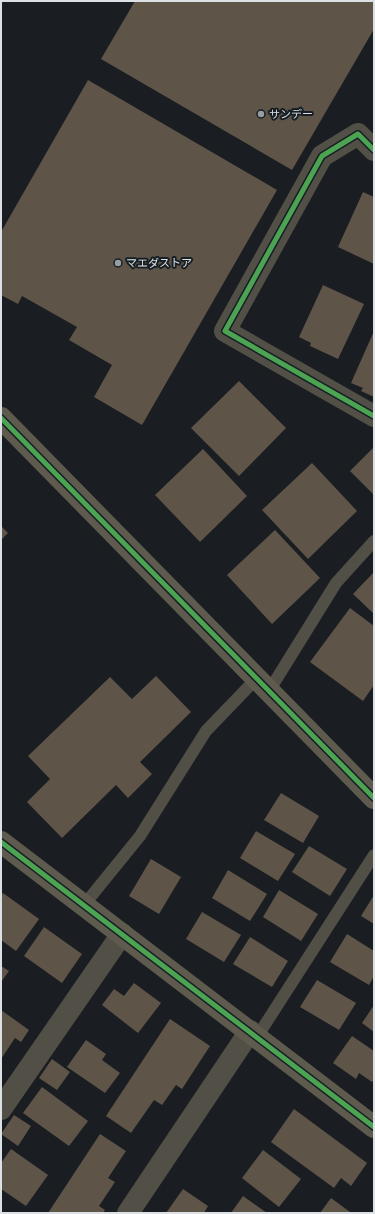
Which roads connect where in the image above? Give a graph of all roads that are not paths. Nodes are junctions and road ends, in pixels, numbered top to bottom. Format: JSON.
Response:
{"nodes":[{"id":1,"x":374,"y":150,"type":"edge"},
{"id":2,"x":374,"y":416,"type":"edge"},
{"id":3,"x":1,"y":418,"type":"edge"},
{"id":4,"x":374,"y":541,"type":"edge"},
{"id":5,"x":263,"y":685,"type":"junction"},
{"id":6,"x":374,"y":798,"type":"edge"},
{"id":7,"x":1,"y":842,"type":"edge"},
{"id":8,"x":374,"y":855,"type":"edge"},
{"id":9,"x":84,"y":905,"type":"junction"},
{"id":10,"x":122,"y":934,"type":"junction"},
{"id":11,"x":253,"y":1034,"type":"junction"},
{"id":12,"x":1,"y":1109,"type":"edge"},
{"id":13,"x":374,"y":1126,"type":"edge"},
{"id":14,"x":128,"y":1213,"type":"edge"}],
"edges":[{"from":1,"to":2,"type":"street"},
{"from":3,"to":5,"type":"street"},
{"from":4,"to":5,"type":"lane"},
{"from":5,"to":6,"type":"street"},
{"from":5,"to":9,"type":"lane"},
{"from":7,"to":9,"type":"street"},
{"from":8,"to":11,"type":"lane"},
{"from":9,"to":10,"type":"street"},
{"from":10,"to":11,"type":"street"},
{"from":10,"to":12,"type":"street"},
{"from":11,"to":13,"type":"street"},
{"from":11,"to":14,"type":"street"}]}
